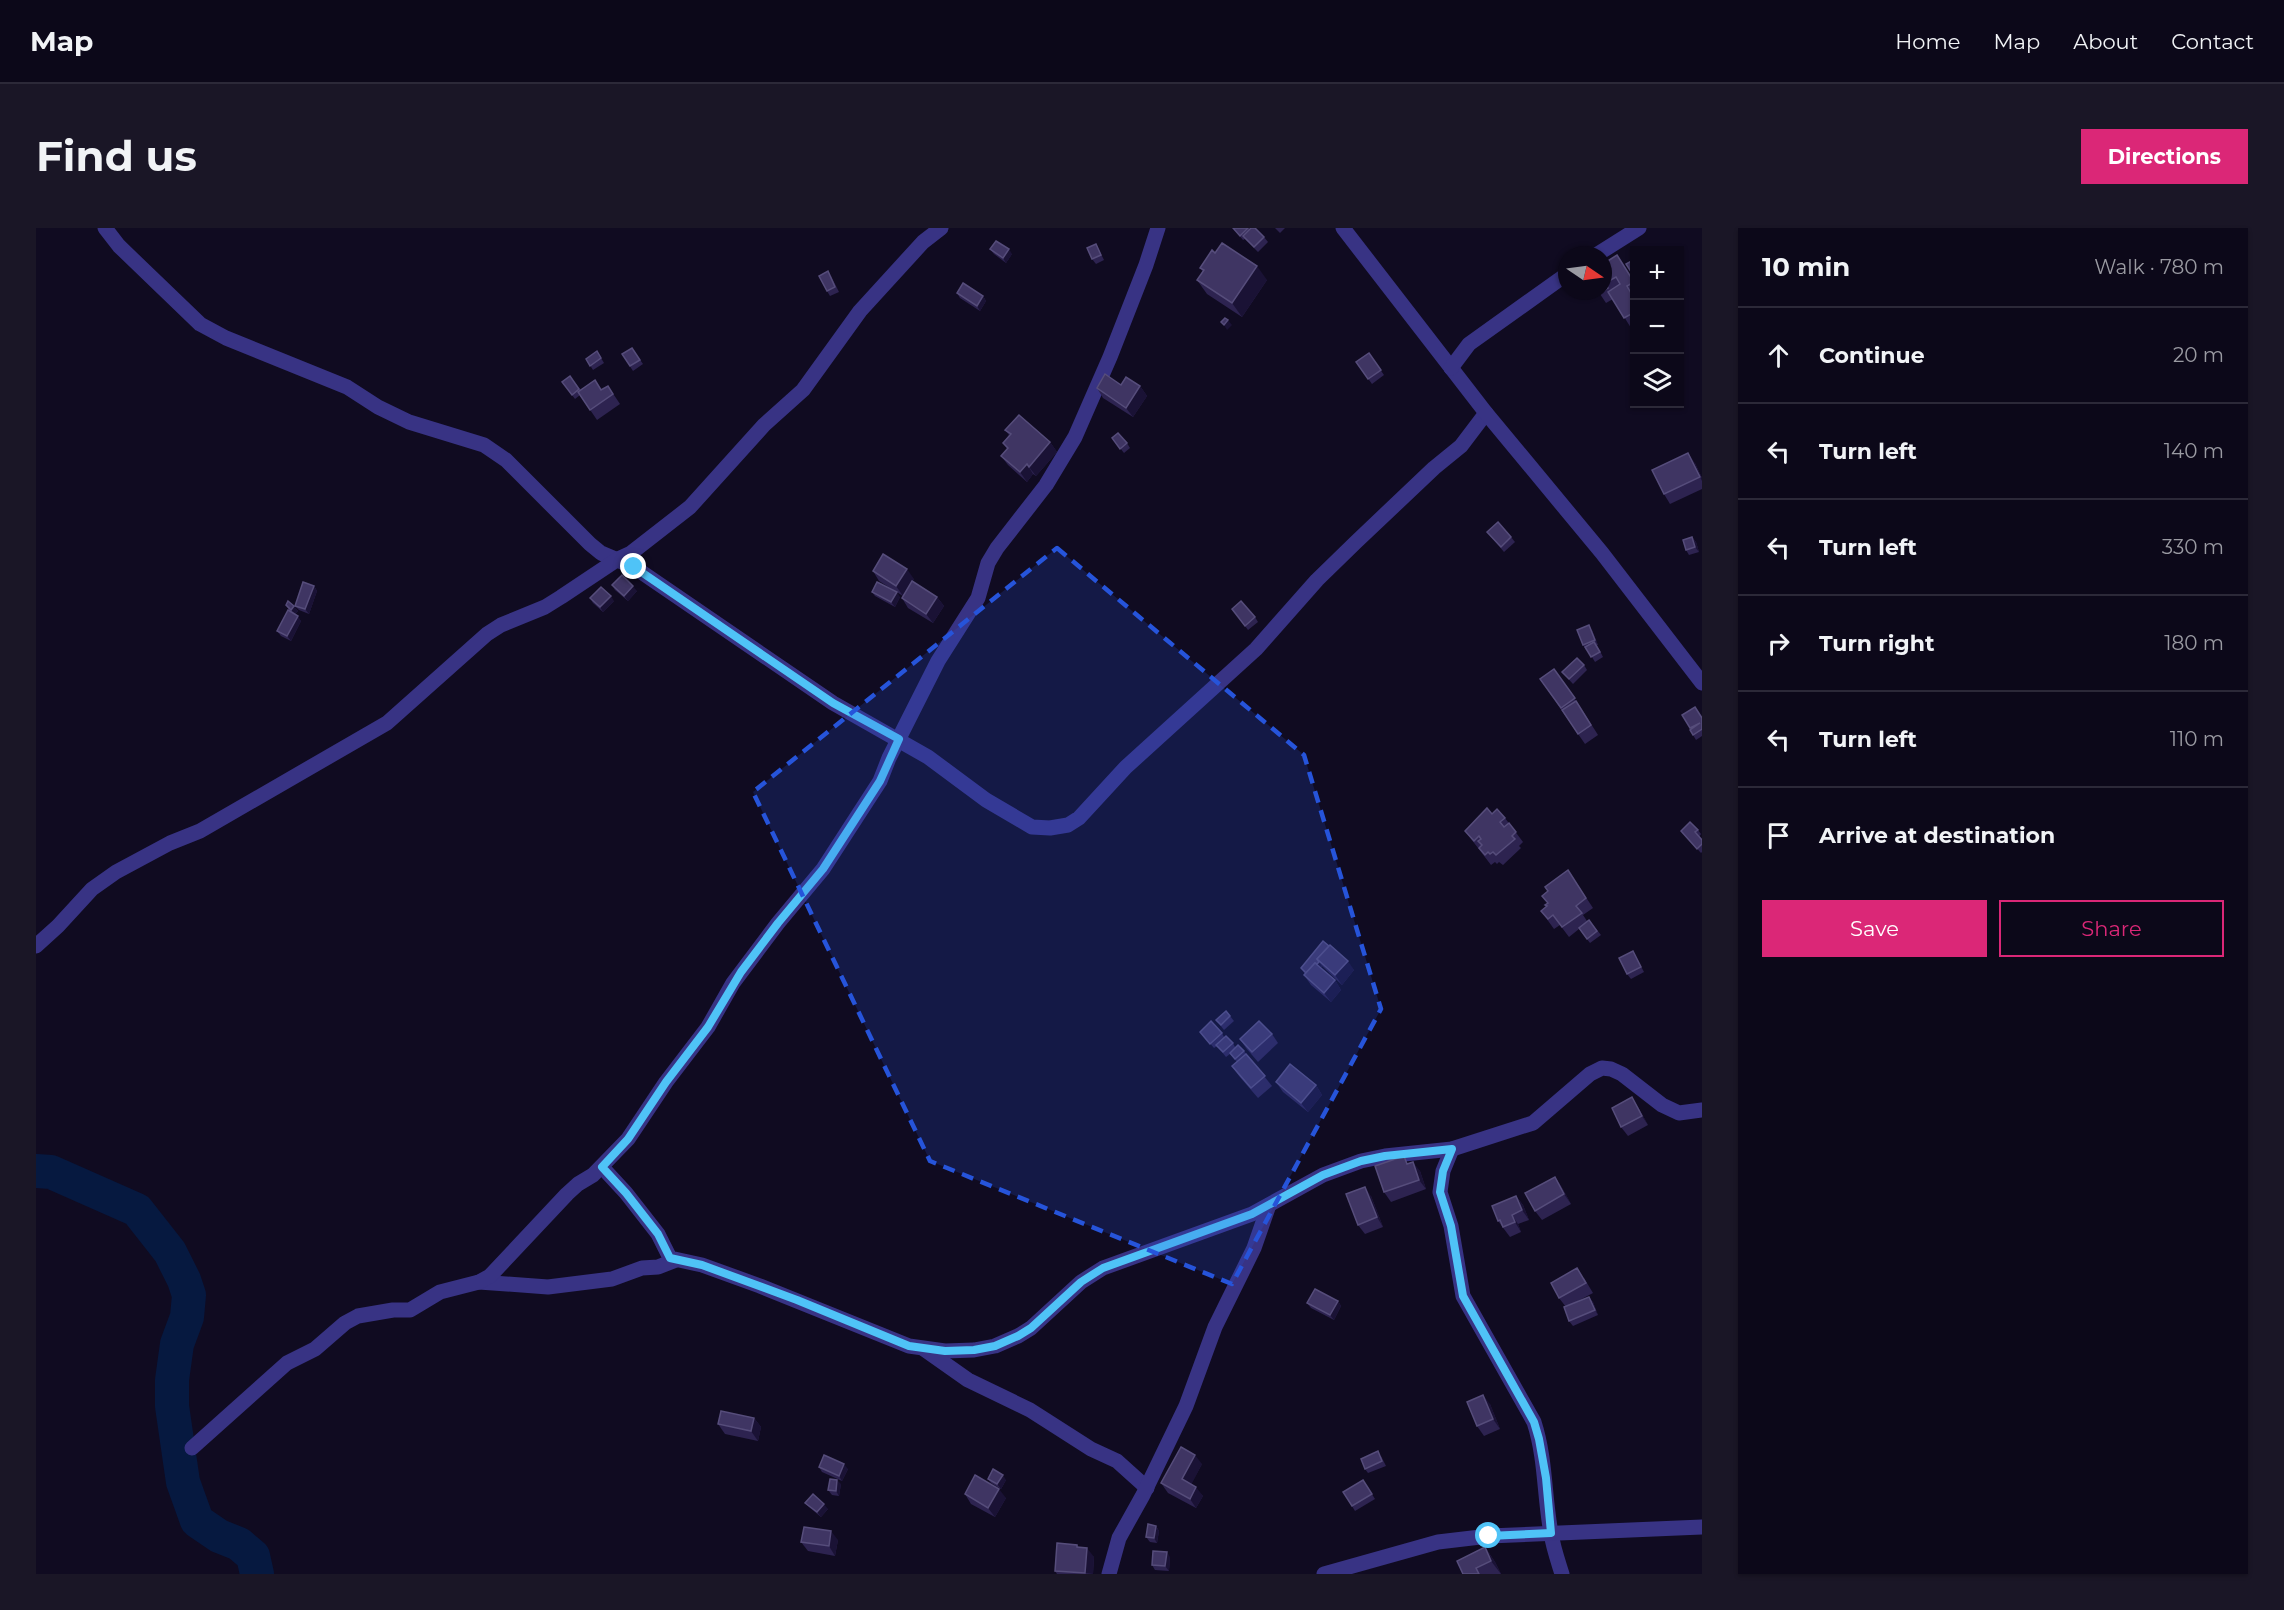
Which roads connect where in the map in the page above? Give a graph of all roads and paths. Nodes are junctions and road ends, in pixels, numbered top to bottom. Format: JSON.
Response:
{"nodes":[{"id":1,"x":105,"y":228,"type":"edge"},
{"id":2,"x":941,"y":228,"type":"edge"},
{"id":3,"x":1158,"y":228,"type":"edge"},
{"id":4,"x":1343,"y":228,"type":"edge"},
{"id":5,"x":1639,"y":228,"type":"edge"},
{"id":6,"x":1610,"y":246,"type":"edge"},
{"id":7,"x":1558,"y":280,"type":"edge"},
{"id":8,"x":1451,"y":368,"type":"junction"},
{"id":9,"x":1486,"y":413,"type":"junction"},
{"id":10,"x":618,"y":559,"type":"junction"},
{"id":11,"x":1702,"y":682,"type":"edge"},
{"id":12,"x":899,"y":739,"type":"junction"},
{"id":13,"x":36,"y":946,"type":"edge"},
{"id":14,"x":1702,"y":1110,"type":"edge"},
{"id":15,"x":1452,"y":1149,"type":"junction"},
{"id":16,"x":602,"y":1167,"type":"junction"},
{"id":17,"x":1269,"y":1205,"type":"junction"},
{"id":18,"x":676,"y":1260,"type":"junction"},
{"id":19,"x":479,"y":1282,"type":"junction"},
{"id":20,"x":922,"y":1348,"type":"junction"},
{"id":21,"x":192,"y":1448,"type":"dead end"},
{"id":22,"x":1147,"y":1488,"type":"junction"},
{"id":23,"x":1702,"y":1527,"type":"edge"},
{"id":24,"x":1551,"y":1533,"type":"junction"},
{"id":25,"x":1109,"y":1574,"type":"edge"},
{"id":26,"x":1324,"y":1574,"type":"edge"},
{"id":27,"x":1562,"y":1574,"type":"edge"}],
"edges":[{"from":1,"to":10,"type":"street"},
{"from":2,"to":10,"type":"street"},
{"from":3,"to":12,"type":"street"},
{"from":4,"to":8,"type":"street"},
{"from":5,"to":6,"type":"street"},
{"from":7,"to":8,"type":"street"},
{"from":8,"to":9,"type":"street"},
{"from":9,"to":11,"type":"street"},
{"from":9,"to":12,"type":"street"},
{"from":10,"to":12,"type":"street"},
{"from":10,"to":13,"type":"street"},
{"from":12,"to":16,"type":"street"},
{"from":14,"to":15,"type":"street"},
{"from":15,"to":17,"type":"street"},
{"from":15,"to":24,"type":"street"},
{"from":16,"to":18,"type":"street"},
{"from":16,"to":19,"type":"street"},
{"from":17,"to":20,"type":"street"},
{"from":17,"to":22,"type":"street"},
{"from":18,"to":19,"type":"street"},
{"from":18,"to":20,"type":"street"},
{"from":19,"to":21,"type":"street"},
{"from":20,"to":22,"type":"street"},
{"from":22,"to":25,"type":"street"},
{"from":23,"to":24,"type":"street"},
{"from":24,"to":26,"type":"street"},
{"from":24,"to":27,"type":"street"}]}
